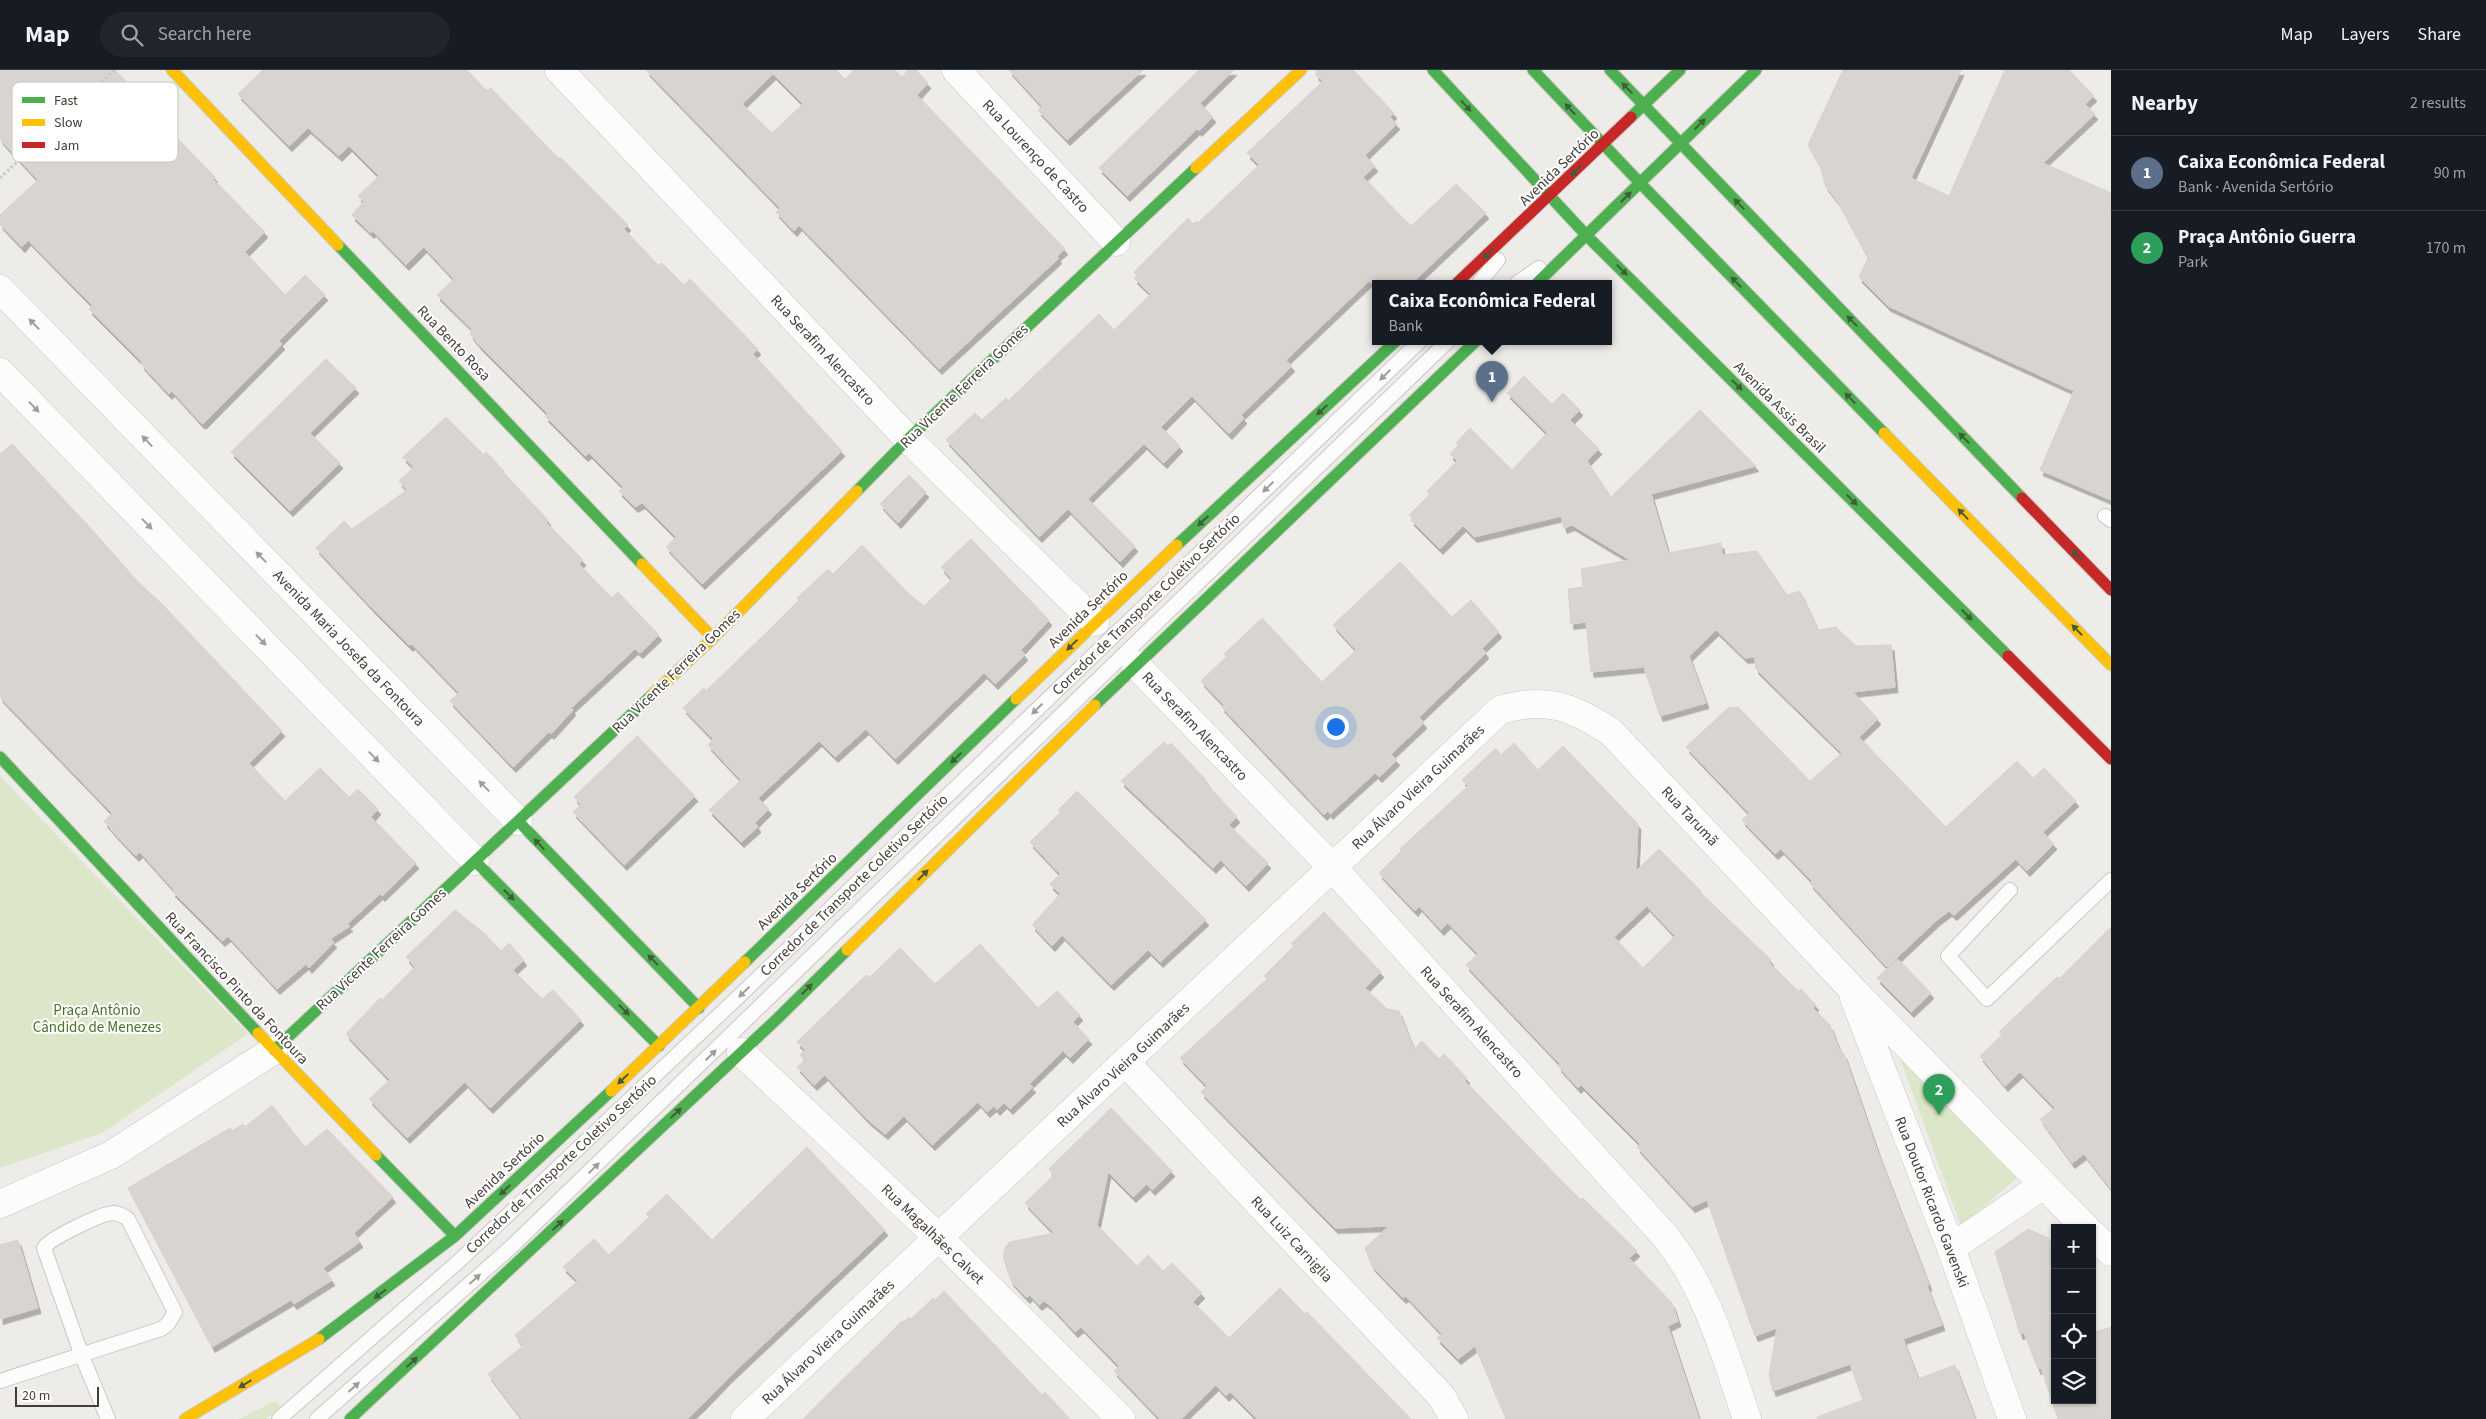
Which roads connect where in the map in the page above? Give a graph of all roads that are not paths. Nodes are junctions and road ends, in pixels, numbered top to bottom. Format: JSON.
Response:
{"nodes":[{"id":1,"x":172,"y":70,"type":"edge"},
{"id":2,"x":559,"y":70,"type":"edge"},
{"id":3,"x":956,"y":70,"type":"edge"},
{"id":4,"x":1301,"y":70,"type":"edge"},
{"id":5,"x":1433,"y":70,"type":"edge"},
{"id":6,"x":1533,"y":70,"type":"edge"},
{"id":7,"x":1610,"y":70,"type":"edge"},
{"id":8,"x":1680,"y":70,"type":"edge"},
{"id":9,"x":1756,"y":70,"type":"edge"},
{"id":10,"x":1644,"y":106,"type":"junction"},
{"id":11,"x":1680,"y":144,"type":"junction"},
{"id":12,"x":1603,"y":145,"type":"junction"},
{"id":13,"x":1640,"y":183,"type":"junction"},
{"id":14,"x":1549,"y":197,"type":"junction"},
{"id":15,"x":1587,"y":236,"type":"junction"},
{"id":16,"x":1116,"y":242,"type":"junction"},
{"id":17,"x":1460,"y":280,"type":"edge"},
{"id":18,"x":1481,"y":280,"type":"edge"},
{"id":19,"x":1521,"y":280,"type":"edge"},
{"id":20,"x":1540,"y":280,"type":"edge"},
{"id":21,"x":0,"y":289,"type":"edge"},
{"id":22,"x":1392,"y":345,"type":"edge"},
{"id":23,"x":1416,"y":345,"type":"edge"},
{"id":24,"x":1444,"y":345,"type":"edge"},
{"id":25,"x":1472,"y":345,"type":"edge"},
{"id":26,"x":0,"y":372,"type":"edge"},
{"id":27,"x":908,"y":439,"type":"junction"},
{"id":28,"x":2111,"y":590,"type":"edge"},
{"id":29,"x":1095,"y":622,"type":"junction"},
{"id":30,"x":713,"y":638,"type":"junction"},
{"id":31,"x":1136,"y":665,"type":"junction"},
{"id":32,"x":2111,"y":665,"type":"edge"},
{"id":33,"x":1500,"y":710,"type":"joint"},
{"id":34,"x":0,"y":757,"type":"edge"},
{"id":35,"x":2111,"y":759,"type":"edge"},
{"id":36,"x":518,"y":821,"type":"junction"},
{"id":37,"x":475,"y":860,"type":"junction"},
{"id":38,"x":1333,"y":868,"type":"junction"},
{"id":39,"x":2111,"y":880,"type":"edge"},
{"id":40,"x":2010,"y":890,"type":"dead end"},
{"id":41,"x":1850,"y":987,"type":"junction"},
{"id":42,"x":699,"y":1008,"type":"junction"},
{"id":43,"x":659,"y":1046,"type":"junction"},
{"id":44,"x":274,"y":1050,"type":"junction"},
{"id":45,"x":741,"y":1052,"type":"junction"},
{"id":46,"x":1126,"y":1063,"type":"junction"},
{"id":47,"x":2043,"y":1185,"type":"junction"},
{"id":48,"x":0,"y":1204,"type":"edge"},
{"id":49,"x":2082,"y":1224,"type":"edge"},
{"id":50,"x":455,"y":1236,"type":"junction"},
{"id":51,"x":939,"y":1238,"type":"junction"},
{"id":52,"x":2096,"y":1238,"type":"edge"},
{"id":53,"x":1951,"y":1248,"type":"junction"},
{"id":54,"x":2111,"y":1252,"type":"edge"},
{"id":55,"x":82,"y":1356,"type":"junction"},
{"id":56,"x":0,"y":1381,"type":"edge"},
{"id":57,"x":1111,"y":1416,"type":"edge"},
{"id":58,"x":108,"y":1419,"type":"edge"},
{"id":59,"x":185,"y":1419,"type":"edge"},
{"id":60,"x":278,"y":1419,"type":"edge"},
{"id":61,"x":317,"y":1419,"type":"edge"},
{"id":62,"x":350,"y":1419,"type":"edge"},
{"id":63,"x":745,"y":1419,"type":"edge"},
{"id":64,"x":1454,"y":1419,"type":"edge"},
{"id":65,"x":1747,"y":1419,"type":"edge"},
{"id":66,"x":2012,"y":1419,"type":"edge"}],
"edges":[{"from":1,"to":30,"type":"main road","name":"Rua Bento Rosa"},
{"from":2,"to":27,"type":"street","name":"Rua Serafim Alencastro"},
{"from":3,"to":16,"type":"street","name":"Rua Lourenço de Castro"},
{"from":4,"to":16,"type":"main road","name":"Rua Vicente Ferreira Gomes"},
{"from":5,"to":14,"type":"main road","name":"Avenida Assis Brasil","one_way":true},
{"from":12,"to":6,"type":"main road","one_way":true},
{"from":10,"to":7,"type":"main road","one_way":true},
{"from":8,"to":10,"type":"main road","name":"Avenida Sertório"},
{"from":11,"to":9,"type":"main road","one_way":true},
{"from":10,"to":11,"type":"main road"},
{"from":10,"to":12,"type":"main road","name":"Avenida Sertório"},
{"from":11,"to":13,"type":"main road"},
{"from":28,"to":11,"type":"main road","one_way":true},
{"from":12,"to":13,"type":"main road"},
{"from":12,"to":14,"type":"main road","name":"Avenida Sertório","one_way":true},
{"from":15,"to":13,"type":"main road","one_way":true},
{"from":32,"to":13,"type":"main road","one_way":true},
{"from":14,"to":15,"type":"main road","name":"Avenida Assis Brasil"},
{"from":14,"to":17,"type":"main road","name":"Avenida Sertório","one_way":true},
{"from":14,"to":18,"type":"lane"},
{"from":15,"to":19,"type":"lane"},
{"from":15,"to":20,"type":"main road"},
{"from":15,"to":35,"type":"main road","name":"Avenida Assis Brasil","one_way":true},
{"from":16,"to":27,"type":"main road","name":"Rua Vicente Ferreira Gomes"},
{"from":36,"to":21,"type":"street","name":"Avenida Maria Josefa da Fontoura","one_way":true},
{"from":22,"to":29,"type":"main road","name":"Avenida Sertório","one_way":true},
{"from":23,"to":60,"type":"lane","name":"Corredor de Transporte Coletivo Sertório","one_way":true},
{"from":61,"to":24,"type":"lane","name":"Corredor de Transporte Coletivo Sertório","one_way":true},
{"from":25,"to":31,"type":"main road"},
{"from":26,"to":37,"type":"street","one_way":true},
{"from":27,"to":29,"type":"street","name":"Rua Serafim Alencastro"},
{"from":27,"to":30,"type":"main road","name":"Rua Vicente Ferreira Gomes"},
{"from":29,"to":42,"type":"main road","name":"Avenida Sertório","one_way":true},
{"from":30,"to":36,"type":"main road","name":"Rua Vicente Ferreira Gomes"},
{"from":31,"to":38,"type":"street","name":"Rua Serafim Alencastro"},
{"from":45,"to":31,"type":"main road","one_way":true},
{"from":33,"to":38,"type":"street","name":"Rua Álvaro Vieira Guimarães"},
{"from":33,"to":41,"type":"street","name":"Rua Tarumã"},
{"from":34,"to":44,"type":"main road","name":"Rua Francisco Pinto da Fontoura"},
{"from":36,"to":37,"type":"main road","name":"Rua Vicente Ferreira Gomes"},
{"from":42,"to":36,"type":"main road","name":"Avenida Maria Josefa da Fontoura","one_way":true},
{"from":37,"to":43,"type":"main road","one_way":true},
{"from":37,"to":44,"type":"main road","name":"Rua Vicente Ferreira Gomes"},
{"from":38,"to":46,"type":"street","name":"Rua Álvaro Vieira Guimarães"},
{"from":38,"to":65,"type":"street","name":"Rua Serafim Alencastro"},
{"from":39,"to":40,"type":"lane"},
{"from":41,"to":47,"type":"street","name":"Rua Tarumã"},
{"from":41,"to":53,"type":"street","name":"Rua Doutor Ricardo Gavenski"},
{"from":42,"to":43,"type":"main road","name":"Avenida Sertório"},
{"from":43,"to":50,"type":"main road","name":"Avenida Sertório","one_way":true},
{"from":44,"to":48,"type":"street","name":"Rua Vicente Ferreira Gomes"},
{"from":44,"to":50,"type":"main road","name":"Rua Francisco Pinto da Fontoura"},
{"from":45,"to":51,"type":"street","name":"Rua Magalhães Calvet"},
{"from":62,"to":45,"type":"main road","one_way":true},
{"from":46,"to":51,"type":"street","name":"Rua Álvaro Vieira Guimarães"},
{"from":46,"to":64,"type":"street","name":"Rua Luiz Carniglia"},
{"from":47,"to":49,"type":"street","name":"Rua Tarumã"},
{"from":47,"to":53,"type":"street"},
{"from":50,"to":59,"type":"main road","name":"Avenida Sertório","one_way":true},
{"from":51,"to":57,"type":"street","name":"Rua Magalhães Calvet"},
{"from":51,"to":63,"type":"street","name":"Rua Álvaro Vieira Guimarães"},
{"from":52,"to":54,"type":"street"},
{"from":53,"to":66,"type":"street","name":"Rua Doutor Ricardo Gavenski"},
{"from":55,"to":55,"type":"lane"},
{"from":55,"to":56,"type":"lane"},
{"from":55,"to":58,"type":"lane"}]}
